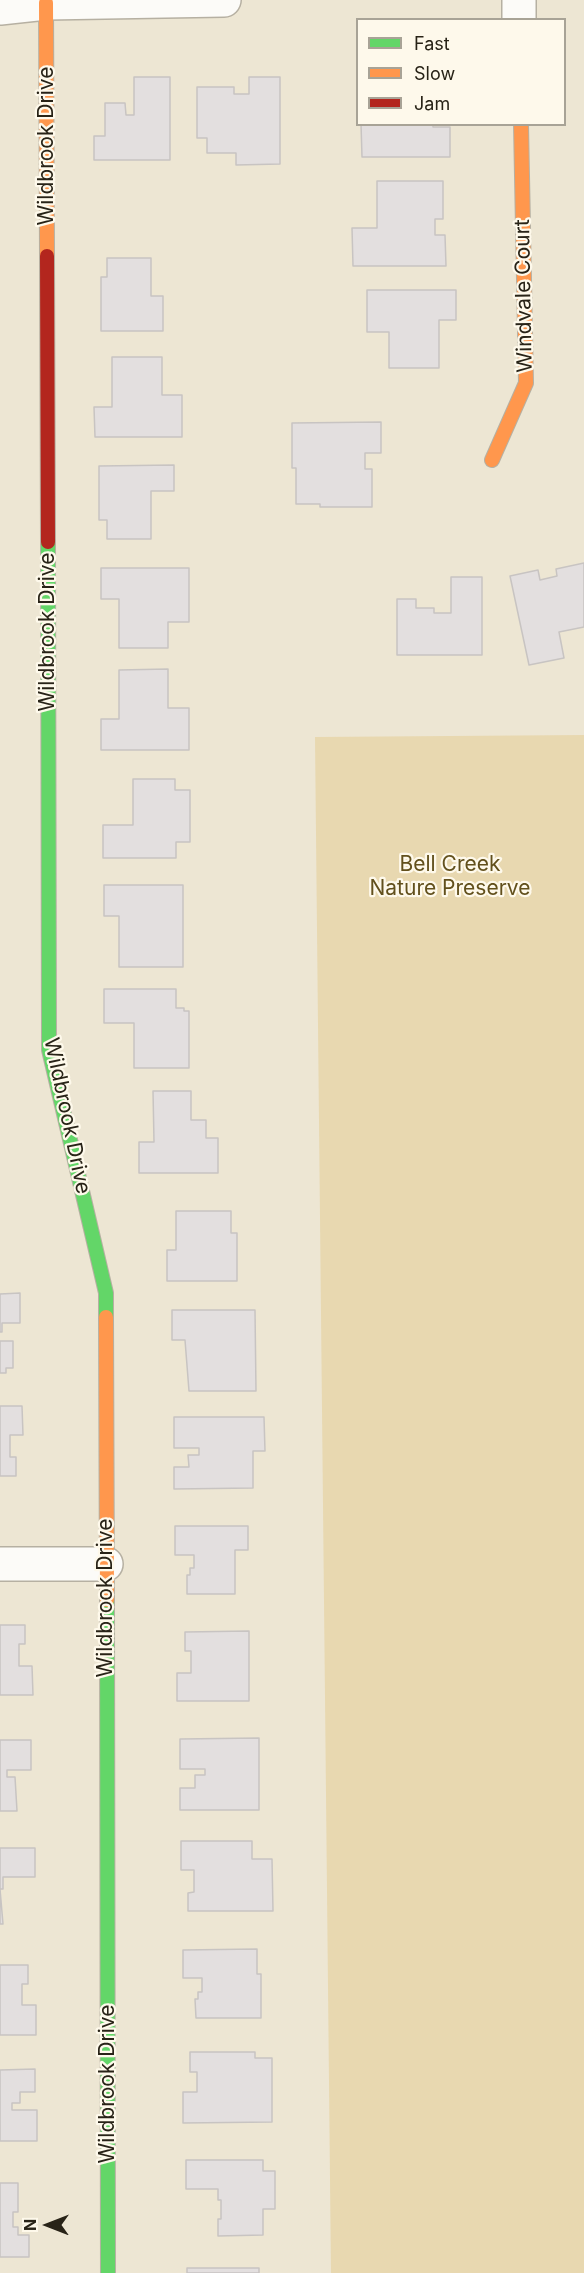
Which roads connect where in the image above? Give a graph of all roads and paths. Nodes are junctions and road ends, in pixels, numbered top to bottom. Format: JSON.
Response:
{"nodes":[{"id":1,"x":224,"y":0,"type":"edge"},
{"id":2,"x":519,"y":0,"type":"edge"},
{"id":3,"x":46,"y":3,"type":"junction"},
{"id":4,"x":0,"y":8,"type":"edge"},
{"id":5,"x":519,"y":18,"type":"edge"},
{"id":6,"x":521,"y":126,"type":"edge"},
{"id":7,"x":492,"y":460,"type":"dead end"},
{"id":8,"x":0,"y":1564,"type":"edge"},
{"id":9,"x":106,"y":1564,"type":"junction"},
{"id":10,"x":108,"y":2273,"type":"edge"}],
"edges":[{"from":1,"to":3,"type":"street"},
{"from":2,"to":5,"type":"street"},
{"from":3,"to":4,"type":"street"},
{"from":3,"to":9,"type":"street","name":"Wildbrook Drive"},
{"from":6,"to":7,"type":"street","name":"Windvale Court"},
{"from":8,"to":9,"type":"street"},
{"from":9,"to":10,"type":"street","name":"Wildbrook Drive"}]}
